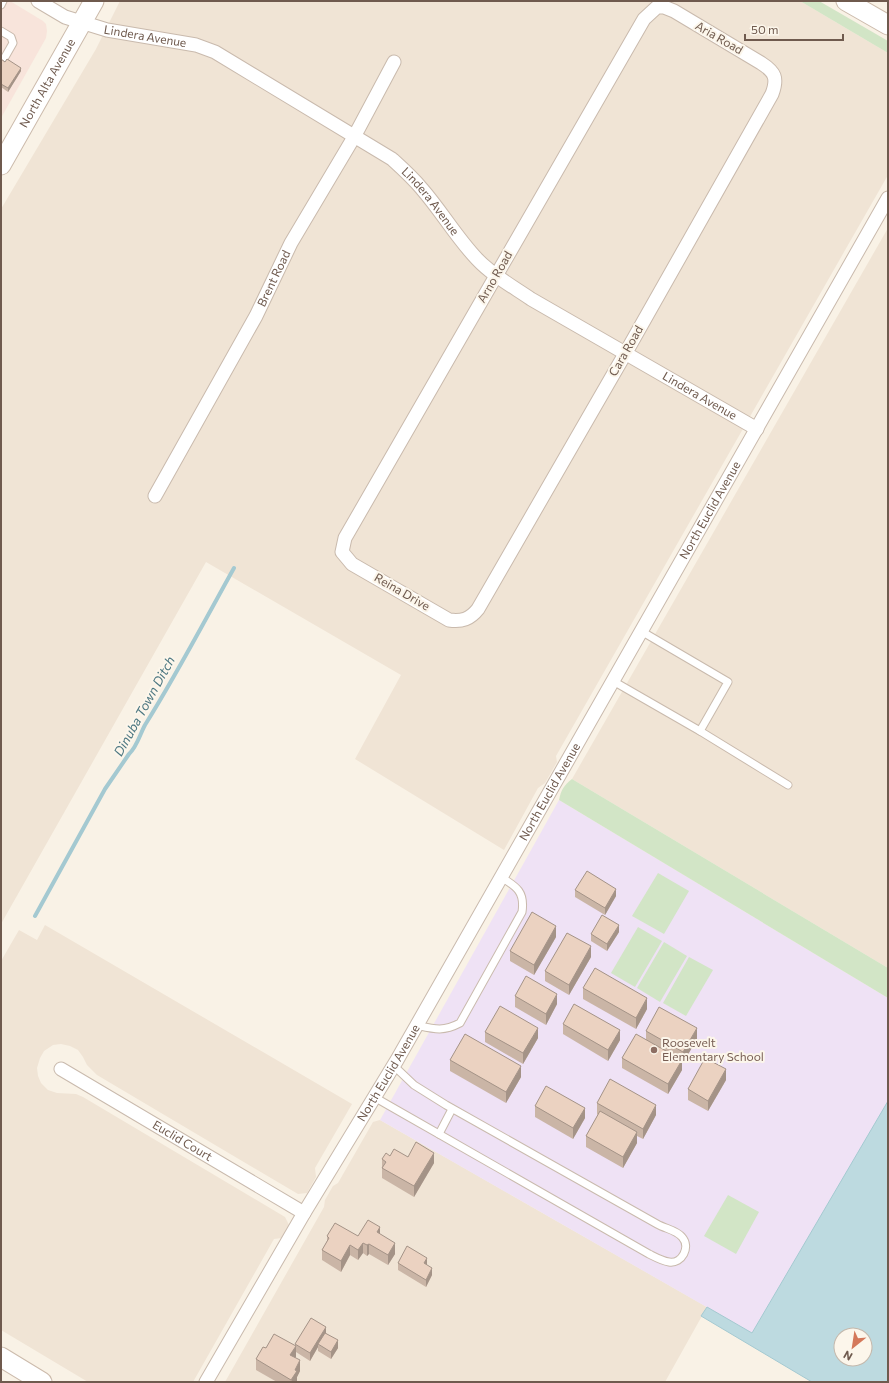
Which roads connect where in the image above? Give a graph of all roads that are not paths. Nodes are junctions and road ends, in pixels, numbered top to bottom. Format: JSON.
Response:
{"nodes":[{"id":1,"x":3,"y":1,"type":"edge"},
{"id":2,"x":38,"y":1,"type":"edge"},
{"id":3,"x":94,"y":1,"type":"edge"},
{"id":4,"x":846,"y":1,"type":"edge"},
{"id":5,"x":1,"y":5,"type":"edge"},
{"id":6,"x":657,"y":7,"type":"joint"},
{"id":7,"x":82,"y":22,"type":"junction"},
{"id":8,"x":888,"y":26,"type":"edge"},
{"id":9,"x":1,"y":31,"type":"edge"},
{"id":10,"x":394,"y":62,"type":"dead end"},
{"id":11,"x":1,"y":64,"type":"edge"},
{"id":12,"x":775,"y":78,"type":"joint"},
{"id":13,"x":354,"y":137,"type":"junction"},
{"id":14,"x":4,"y":153,"type":"edge"},
{"id":15,"x":888,"y":198,"type":"edge"},
{"id":16,"x":495,"y":275,"type":"junction"},
{"id":17,"x":625,"y":354,"type":"junction"},
{"id":18,"x":757,"y":429,"type":"junction"},
{"id":19,"x":154,"y":496,"type":"dead end"},
{"id":20,"x":342,"y":552,"type":"joint"},
{"id":21,"x":467,"y":619,"type":"joint"},
{"id":22,"x":641,"y":631,"type":"junction"},
{"id":23,"x":613,"y":681,"type":"junction"},
{"id":24,"x":700,"y":731,"type":"junction"},
{"id":25,"x":788,"y":785,"type":"dead end"},
{"id":26,"x":501,"y":877,"type":"junction"},
{"id":27,"x":416,"y":1025,"type":"junction"},
{"id":28,"x":394,"y":1065,"type":"junction"},
{"id":29,"x":62,"y":1069,"type":"dead end"},
{"id":30,"x":374,"y":1097,"type":"junction"},
{"id":31,"x":452,"y":1109,"type":"junction"},
{"id":32,"x":439,"y":1134,"type":"junction"},
{"id":33,"x":304,"y":1213,"type":"junction"},
{"id":34,"x":1,"y":1357,"type":"edge"},
{"id":35,"x":42,"y":1382,"type":"edge"},
{"id":36,"x":206,"y":1382,"type":"edge"}],
"edges":[{"from":1,"to":5,"type":"lane"},
{"from":2,"to":7,"type":"street","name":"Lindera Avenue"},
{"from":3,"to":7,"type":"main road","name":"North Alta Avenue"},
{"from":4,"to":8,"type":"main road"},
{"from":6,"to":12,"type":"street","name":"Aria Road"},
{"from":6,"to":16,"type":"street","name":"Arno Road"},
{"from":7,"to":13,"type":"street","name":"Lindera Avenue"},
{"from":7,"to":14,"type":"main road","name":"North Alta Avenue"},
{"from":9,"to":11,"type":"lane"},
{"from":10,"to":13,"type":"street","name":"Brent Road"},
{"from":12,"to":17,"type":"street","name":"Cara Road"},
{"from":13,"to":16,"type":"street","name":"Lindera Avenue"},
{"from":13,"to":19,"type":"street","name":"Brent Road"},
{"from":15,"to":18,"type":"street","name":"North Euclid Avenue"},
{"from":16,"to":17,"type":"street","name":"Lindera Avenue"},
{"from":16,"to":20,"type":"street","name":"Arno Road"},
{"from":17,"to":18,"type":"street","name":"Lindera Avenue"},
{"from":17,"to":21,"type":"street","name":"Cara Road"},
{"from":18,"to":22,"type":"street","name":"North Euclid Avenue"},
{"from":20,"to":21,"type":"street","name":"Reina Drive"},
{"from":22,"to":23,"type":"street","name":"North Euclid Avenue"},
{"from":22,"to":24,"type":"lane"},
{"from":23,"to":24,"type":"lane"},
{"from":23,"to":26,"type":"street","name":"North Euclid Avenue"},
{"from":24,"to":25,"type":"lane"},
{"from":26,"to":27,"type":"street","name":"North Euclid Avenue"},
{"from":26,"to":27,"type":"lane"},
{"from":27,"to":28,"type":"street","name":"North Euclid Avenue"},
{"from":28,"to":30,"type":"street","name":"North Euclid Avenue"},
{"from":28,"to":31,"type":"lane"},
{"from":29,"to":33,"type":"street","name":"Euclid Court"},
{"from":30,"to":32,"type":"lane"},
{"from":30,"to":33,"type":"street","name":"North Euclid Avenue"},
{"from":31,"to":32,"type":"lane"},
{"from":31,"to":32,"type":"lane"},
{"from":33,"to":36,"type":"street","name":"North Euclid Avenue"},
{"from":34,"to":35,"type":"main road"}]}
